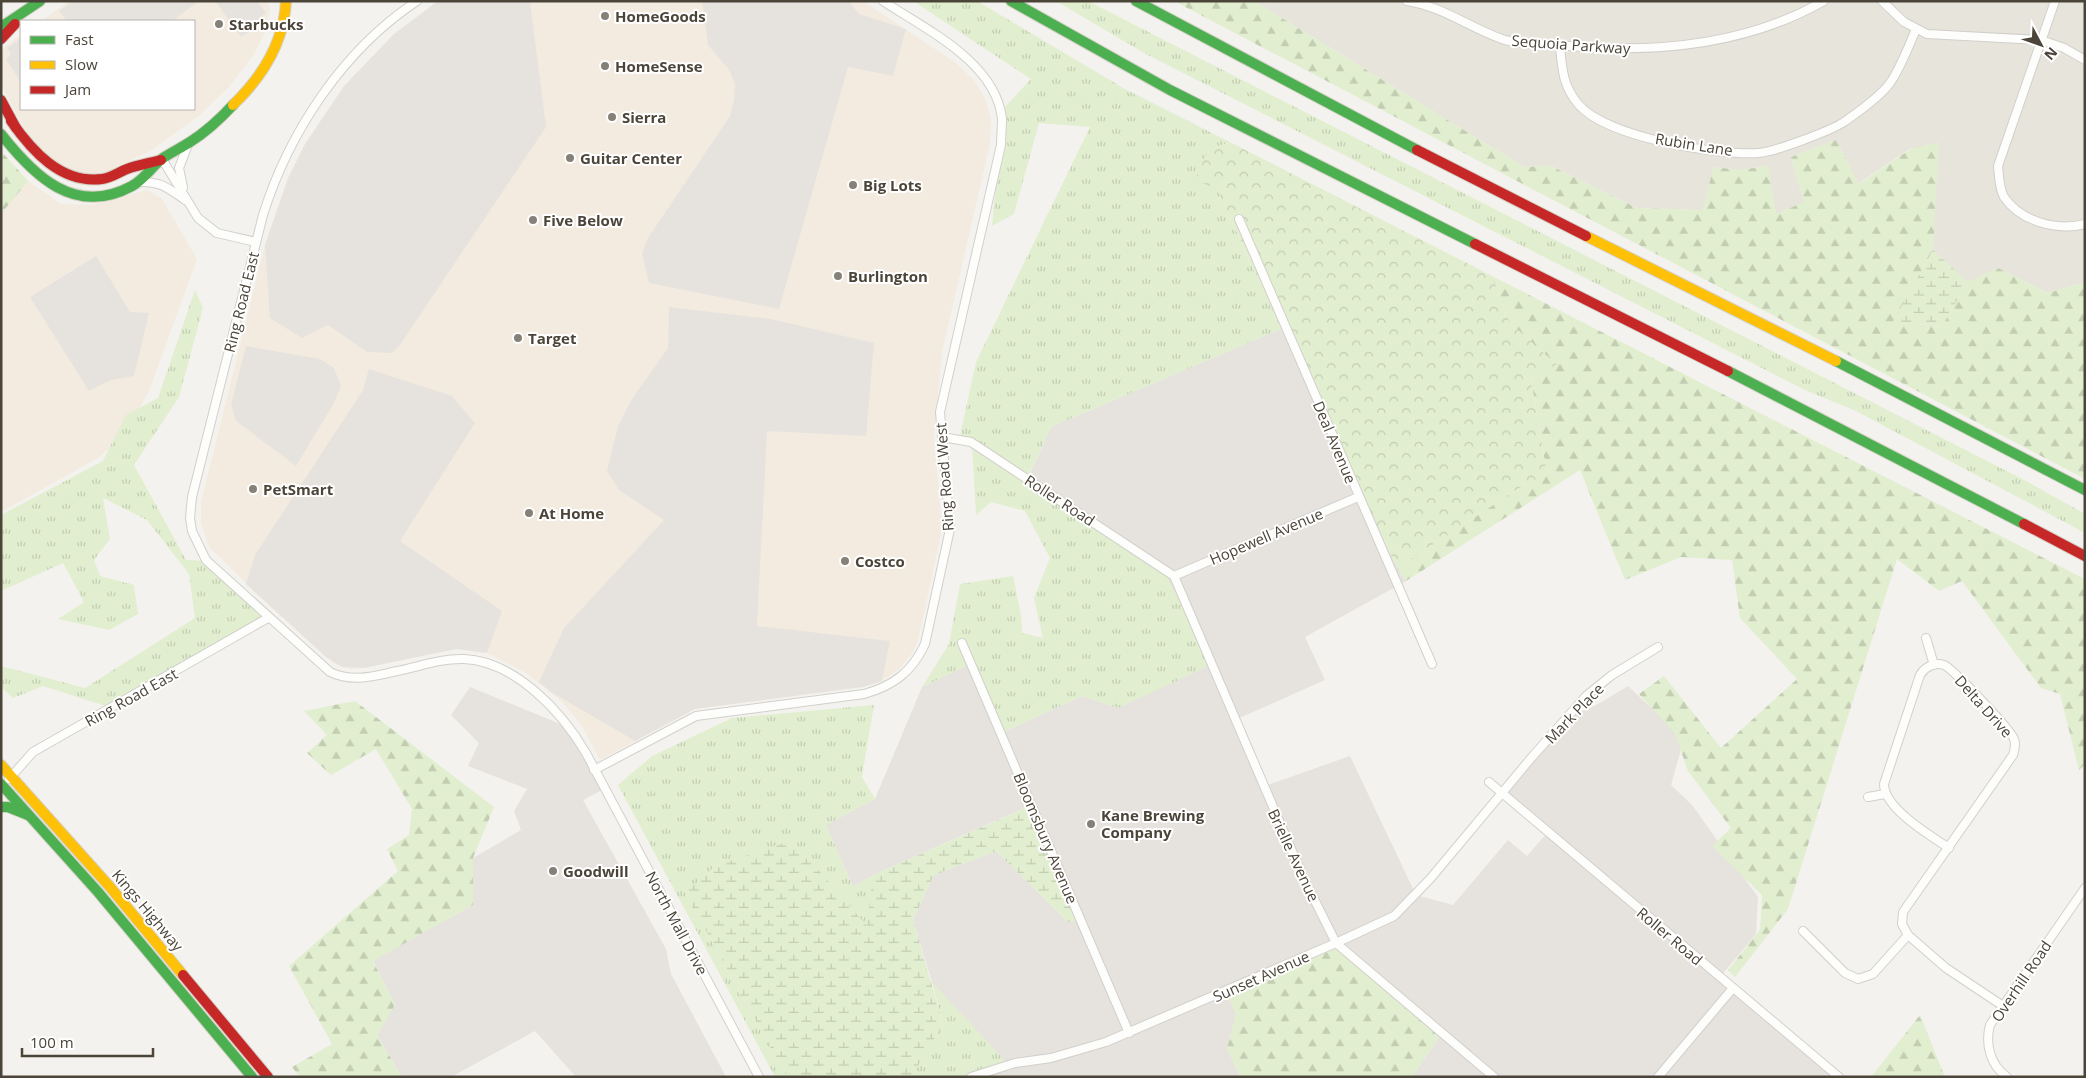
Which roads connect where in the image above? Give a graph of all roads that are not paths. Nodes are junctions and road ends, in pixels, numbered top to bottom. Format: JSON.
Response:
{"nodes":[{"id":1,"x":40,"y":1,"type":"edge"},
{"id":2,"x":883,"y":1,"type":"edge"},
{"id":3,"x":1011,"y":1,"type":"edge"},
{"id":4,"x":1136,"y":1,"type":"edge"},
{"id":5,"x":1407,"y":1,"type":"edge"},
{"id":6,"x":1824,"y":1,"type":"edge"},
{"id":7,"x":1882,"y":1,"type":"edge"},
{"id":8,"x":2055,"y":1,"type":"edge"},
{"id":9,"x":414,"y":2,"type":"edge"},
{"id":10,"x":288,"y":4,"type":"edge"},
{"id":11,"x":28,"y":9,"type":"junction"},
{"id":12,"x":1,"y":27,"type":"edge"},
{"id":13,"x":1916,"y":29,"type":"junction"},
{"id":14,"x":1,"y":39,"type":"edge"},
{"id":15,"x":2041,"y":40,"type":"junction"},
{"id":16,"x":1560,"y":46,"type":"junction"},
{"id":17,"x":2085,"y":60,"type":"edge"},
{"id":18,"x":1,"y":100,"type":"edge"},
{"id":19,"x":1,"y":106,"type":"edge"},
{"id":20,"x":16,"y":128,"type":"junction"},
{"id":21,"x":1,"y":134,"type":"edge"},
{"id":22,"x":189,"y":142,"type":"junction"},
{"id":23,"x":162,"y":159,"type":"junction"},
{"id":24,"x":137,"y":182,"type":"junction"},
{"id":25,"x":186,"y":202,"type":"junction"},
{"id":26,"x":1239,"y":219,"type":"dead end"},
{"id":27,"x":2085,"y":224,"type":"edge"},
{"id":28,"x":256,"y":242,"type":"junction"},
{"id":29,"x":942,"y":437,"type":"junction"},
{"id":30,"x":2085,"y":490,"type":"edge"},
{"id":31,"x":1358,"y":497,"type":"junction"},
{"id":32,"x":2085,"y":556,"type":"edge"},
{"id":33,"x":1174,"y":576,"type":"junction"},
{"id":34,"x":268,"y":618,"type":"junction"},
{"id":35,"x":1926,"y":638,"type":"dead end"},
{"id":36,"x":962,"y":643,"type":"dead end"},
{"id":37,"x":1658,"y":647,"type":"dead end"},
{"id":38,"x":1432,"y":664,"type":"dead end"},
{"id":39,"x":1934,"y":665,"type":"junction"},
{"id":40,"x":1,"y":766,"type":"edge"},
{"id":41,"x":594,"y":770,"type":"junction"},
{"id":42,"x":11,"y":776,"type":"junction"},
{"id":43,"x":1489,"y":782,"type":"dead end"},
{"id":44,"x":2,"y":785,"type":"edge"},
{"id":45,"x":1502,"y":794,"type":"junction"},
{"id":46,"x":1885,"y":794,"type":"junction"},
{"id":47,"x":1868,"y":797,"type":"dead end"},
{"id":48,"x":1,"y":807,"type":"edge"},
{"id":49,"x":30,"y":815,"type":"junction"},
{"id":50,"x":1949,"y":848,"type":"junction"},
{"id":51,"x":2085,"y":888,"type":"edge"},
{"id":52,"x":1803,"y":931,"type":"dead end"},
{"id":53,"x":1908,"y":935,"type":"junction"},
{"id":54,"x":1336,"y":943,"type":"junction"},
{"id":55,"x":1732,"y":988,"type":"junction"},
{"id":56,"x":2002,"y":1006,"type":"junction"},
{"id":57,"x":1129,"y":1033,"type":"junction"},
{"id":58,"x":252,"y":1077,"type":"edge"},
{"id":59,"x":268,"y":1077,"type":"edge"},
{"id":60,"x":759,"y":1077,"type":"edge"},
{"id":61,"x":971,"y":1077,"type":"edge"},
{"id":62,"x":1494,"y":1077,"type":"edge"},
{"id":63,"x":1658,"y":1077,"type":"edge"},
{"id":64,"x":1839,"y":1077,"type":"edge"},
{"id":65,"x":2007,"y":1077,"type":"edge"}],
"edges":[{"from":1,"to":11,"type":"main road"},
{"from":2,"to":29,"type":"street","name":"Ring Road West"},
{"from":3,"to":32,"type":"main road"},
{"from":4,"to":30,"type":"main road"},
{"from":5,"to":16,"type":"street","name":"Sequoia Parkway"},
{"from":6,"to":16,"type":"street","name":"Sequoia Parkway"},
{"from":7,"to":13,"type":"street"},
{"from":8,"to":15,"type":"street"},
{"from":9,"to":28,"type":"street","name":"Ring Road East"},
{"from":10,"to":22,"type":"main road"},
{"from":11,"to":12,"type":"main road"},
{"from":11,"to":14,"type":"main road"},
{"from":13,"to":15,"type":"street"},
{"from":13,"to":16,"type":"street","name":"Rubin Lane"},
{"from":15,"to":17,"type":"street"},
{"from":15,"to":27,"type":"street"},
{"from":18,"to":20,"type":"main road"},
{"from":19,"to":20,"type":"main road"},
{"from":20,"to":23,"type":"main road"},
{"from":21,"to":24,"type":"main road"},
{"from":22,"to":23,"type":"main road"},
{"from":22,"to":25,"type":"street"},
{"from":23,"to":24,"type":"main road"},
{"from":23,"to":25,"type":"street"},
{"from":24,"to":25,"type":"street"},
{"from":25,"to":28,"type":"street"},
{"from":26,"to":31,"type":"street","name":"Deal Avenue"},
{"from":28,"to":34,"type":"street","name":"Ring Road East"},
{"from":29,"to":33,"type":"street","name":"Roller Road"},
{"from":29,"to":41,"type":"street","name":"Ring Road West"},
{"from":31,"to":33,"type":"street","name":"Hopewell Avenue"},
{"from":31,"to":38,"type":"street","name":"Deal Avenue"},
{"from":33,"to":54,"type":"street","name":"Brielle Avenue"},
{"from":34,"to":41,"type":"street","name":"Ring Road East"},
{"from":34,"to":42,"type":"street","name":"Ring Road East"},
{"from":35,"to":39,"type":"street"},
{"from":36,"to":57,"type":"street","name":"Bloomsbury Avenue"},
{"from":37,"to":45,"type":"street","name":"Mark Place"},
{"from":39,"to":46,"type":"street"},
{"from":39,"to":50,"type":"street","name":"Delta Drive"},
{"from":40,"to":42,"type":"main road","name":"Kings Highway"},
{"from":41,"to":60,"type":"street","name":"North Mall Drive"},
{"from":42,"to":44,"type":"street","name":"Ring Road East"},
{"from":42,"to":59,"type":"main road","name":"Kings Highway"},
{"from":43,"to":45,"type":"street","name":"Roller Road"},
{"from":44,"to":49,"type":"main road","name":"Kings Highway"},
{"from":45,"to":54,"type":"street","name":"Sunset Avenue"},
{"from":45,"to":55,"type":"street","name":"Roller Road"},
{"from":46,"to":47,"type":"street"},
{"from":46,"to":50,"type":"street"},
{"from":48,"to":49,"type":"main road"},
{"from":49,"to":58,"type":"main road","name":"Kings Highway"},
{"from":50,"to":53,"type":"street","name":"Delta Drive"},
{"from":51,"to":56,"type":"street","name":"Overhill Road"},
{"from":52,"to":53,"type":"street"},
{"from":53,"to":56,"type":"street"},
{"from":54,"to":57,"type":"street","name":"Sunset Avenue"},
{"from":54,"to":62,"type":"street","name":"Brielle Avenue"},
{"from":55,"to":63,"type":"street"},
{"from":55,"to":64,"type":"street","name":"Roller Road"},
{"from":56,"to":65,"type":"street","name":"Overhill Road"},
{"from":57,"to":61,"type":"street","name":"Sunset Avenue"}]}
